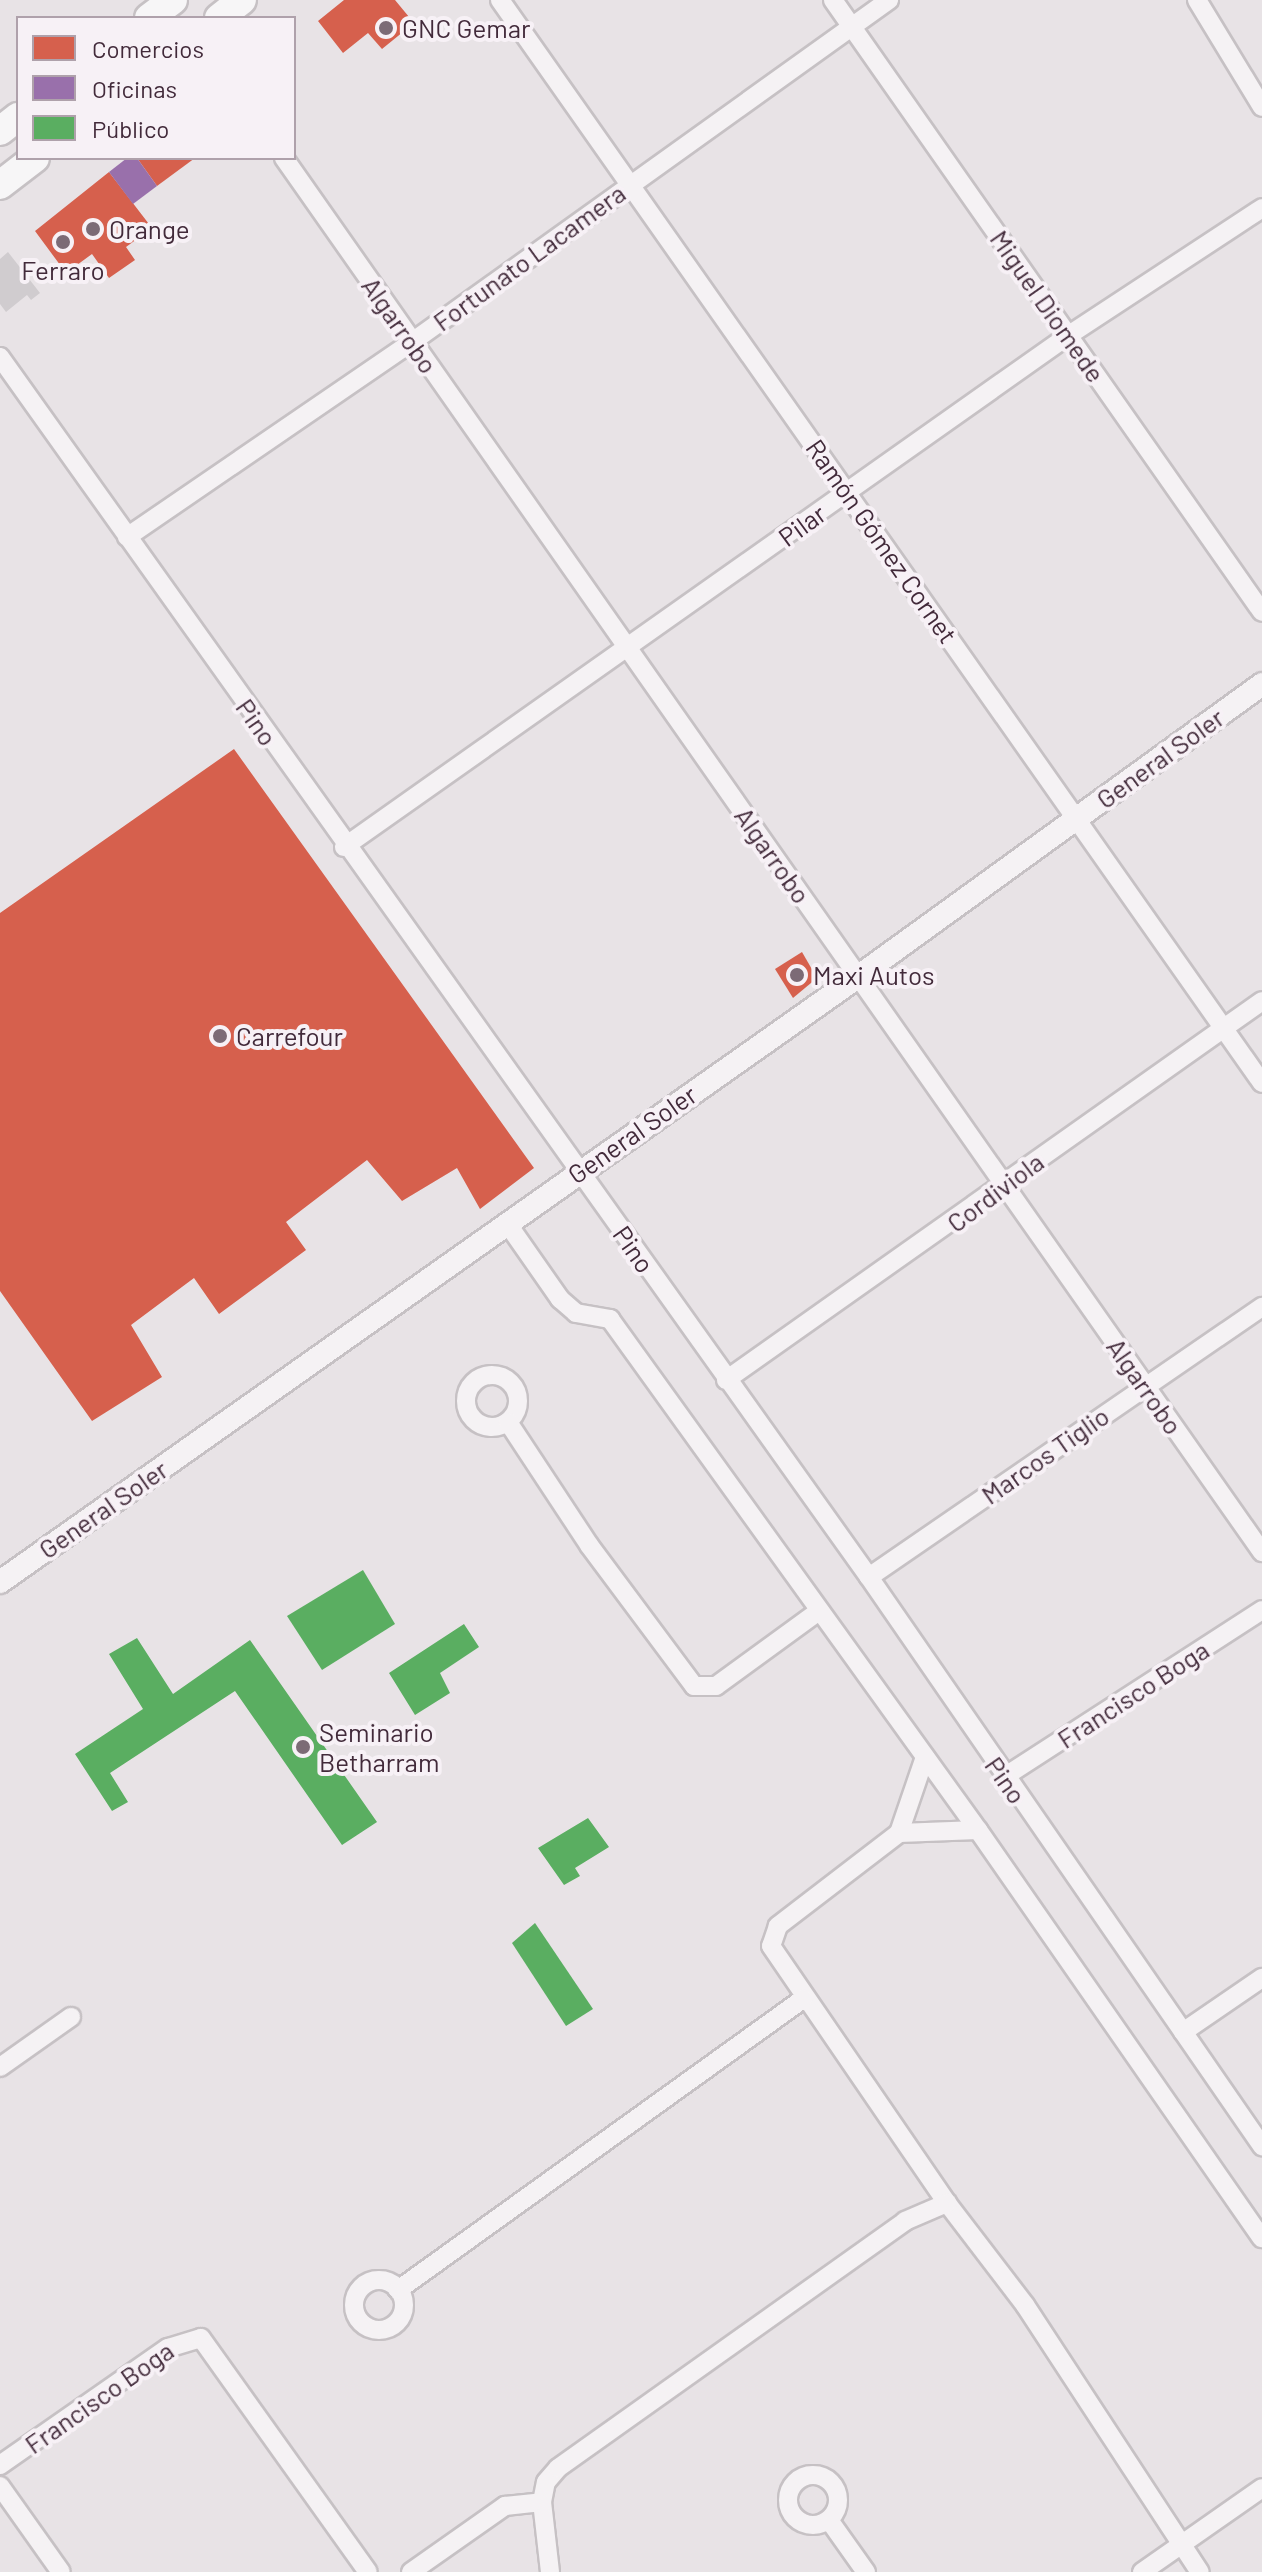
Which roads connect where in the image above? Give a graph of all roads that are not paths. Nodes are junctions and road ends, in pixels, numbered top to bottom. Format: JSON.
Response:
{"nodes":[{"id":1,"x":173,"y":0,"type":"edge"},
{"id":2,"x":242,"y":0,"type":"edge"},
{"id":3,"x":500,"y":0,"type":"edge"},
{"id":4,"x":833,"y":0,"type":"edge"},
{"id":5,"x":889,"y":0,"type":"edge"},
{"id":6,"x":1197,"y":0,"type":"edge"},
{"id":7,"x":152,"y":16,"type":"edge"},
{"id":8,"x":222,"y":16,"type":"edge"},
{"id":9,"x":851,"y":25,"type":"junction"},
{"id":10,"x":1262,"y":107,"type":"edge"},
{"id":11,"x":16,"y":119,"type":"edge"},
{"id":12,"x":0,"y":131,"type":"edge"},
{"id":13,"x":32,"y":160,"type":"edge"},
{"id":14,"x":285,"y":160,"type":"edge"},
{"id":15,"x":628,"y":183,"type":"junction"},
{"id":16,"x":0,"y":185,"type":"edge"},
{"id":17,"x":1262,"y":208,"type":"edge"},
{"id":18,"x":1069,"y":335,"type":"junction"},
{"id":19,"x":412,"y":342,"type":"junction"},
{"id":20,"x":0,"y":357,"type":"edge"},
{"id":21,"x":847,"y":492,"type":"junction"},
{"id":22,"x":127,"y":537,"type":"junction"},
{"id":23,"x":1262,"y":612,"type":"edge"},
{"id":24,"x":628,"y":650,"type":"junction"},
{"id":25,"x":1262,"y":684,"type":"edge"},
{"id":26,"x":1076,"y":819,"type":"junction"},
{"id":27,"x":344,"y":847,"type":"junction"},
{"id":28,"x":859,"y":976,"type":"junction"},
{"id":29,"x":1262,"y":1001,"type":"edge"},
{"id":30,"x":1222,"y":1029,"type":"junction"},
{"id":31,"x":1262,"y":1083,"type":"edge"},
{"id":32,"x":578,"y":1171,"type":"junction"},
{"id":33,"x":1004,"y":1187,"type":"junction"},
{"id":34,"x":507,"y":1223,"type":"junction"},
{"id":35,"x":1262,"y":1307,"type":"edge"},
{"id":36,"x":726,"y":1380,"type":"junction"},
{"id":37,"x":1145,"y":1385,"type":"junction"},
{"id":38,"x":508,"y":1422,"type":"dead end"},
{"id":39,"x":1262,"y":1552,"type":"edge"},
{"id":40,"x":869,"y":1577,"type":"junction"},
{"id":41,"x":0,"y":1582,"type":"edge"},
{"id":42,"x":1262,"y":1610,"type":"edge"},
{"id":43,"x":819,"y":1611,"type":"junction"},
{"id":44,"x":925,"y":1757,"type":"junction"},
{"id":45,"x":1004,"y":1777,"type":"junction"},
{"id":46,"x":978,"y":1830,"type":"junction"},
{"id":47,"x":899,"y":1833,"type":"junction"},
{"id":48,"x":1262,"y":1978,"type":"edge"},
{"id":49,"x":803,"y":1999,"type":"junction"},
{"id":50,"x":71,"y":2017,"type":"dead end"},
{"id":51,"x":1183,"y":2032,"type":"junction"},
{"id":52,"x":0,"y":2067,"type":"edge"},
{"id":53,"x":1262,"y":2146,"type":"edge"},
{"id":54,"x":947,"y":2203,"type":"junction"},
{"id":55,"x":1262,"y":2238,"type":"edge"},
{"id":56,"x":398,"y":2290,"type":"dead end"},
{"id":57,"x":0,"y":2465,"type":"edge"},
{"id":58,"x":0,"y":2486,"type":"edge"},
{"id":59,"x":1262,"y":2488,"type":"edge"},
{"id":60,"x":542,"y":2502,"type":"junction"},
{"id":61,"x":829,"y":2520,"type":"dead end"},
{"id":62,"x":1181,"y":2545,"type":"junction"},
{"id":63,"x":61,"y":2572,"type":"edge"},
{"id":64,"x":368,"y":2572,"type":"edge"},
{"id":65,"x":411,"y":2572,"type":"edge"},
{"id":66,"x":550,"y":2572,"type":"edge"},
{"id":67,"x":866,"y":2572,"type":"edge"},
{"id":68,"x":1142,"y":2572,"type":"edge"},
{"id":69,"x":1200,"y":2572,"type":"edge"}],
"edges":[{"from":1,"to":7,"type":"main road"},
{"from":2,"to":8,"type":"main road"},
{"from":3,"to":15,"type":"street","name":"Ramón Gómez Cornet"},
{"from":4,"to":9,"type":"street","name":"Miguel Diomede"},
{"from":5,"to":9,"type":"street","name":"Fortunato Lacamera"},
{"from":6,"to":10,"type":"street"},
{"from":9,"to":15,"type":"street","name":"Fortunato Lacamera"},
{"from":9,"to":18,"type":"street","name":"Miguel Diomede"},
{"from":11,"to":12,"type":"main road"},
{"from":13,"to":16,"type":"main road"},
{"from":14,"to":19,"type":"street","name":"Algarrobo"},
{"from":15,"to":19,"type":"street","name":"Fortunato Lacamera"},
{"from":15,"to":21,"type":"street","name":"Ramón Gómez Cornet"},
{"from":17,"to":18,"type":"street","name":"Pilar"},
{"from":18,"to":21,"type":"street","name":"Pilar"},
{"from":18,"to":23,"type":"street","name":"Miguel Diomede"},
{"from":19,"to":22,"type":"street","name":"Fortunato Lacamera"},
{"from":19,"to":24,"type":"street","name":"Algarrobo"},
{"from":20,"to":22,"type":"street","name":"Pino"},
{"from":21,"to":24,"type":"street","name":"Pilar"},
{"from":21,"to":26,"type":"street","name":"Ramón Gómez Cornet"},
{"from":22,"to":27,"type":"street","name":"Pino"},
{"from":24,"to":27,"type":"street","name":"Pilar"},
{"from":24,"to":28,"type":"street","name":"Algarrobo"},
{"from":25,"to":26,"type":"street","name":"General Soler"},
{"from":26,"to":28,"type":"street","name":"General Soler"},
{"from":26,"to":30,"type":"street","name":"Ramón Gómez Cornet"},
{"from":27,"to":32,"type":"street","name":"Pino"},
{"from":28,"to":32,"type":"street","name":"General Soler"},
{"from":28,"to":33,"type":"street","name":"Algarrobo"},
{"from":29,"to":30,"type":"street","name":"Cordiviola"},
{"from":30,"to":31,"type":"street","name":"Ramón Gómez Cornet"},
{"from":30,"to":33,"type":"street","name":"Cordiviola"},
{"from":32,"to":34,"type":"street","name":"General Soler"},
{"from":32,"to":36,"type":"street","name":"Pino"},
{"from":33,"to":36,"type":"street","name":"Cordiviola"},
{"from":33,"to":37,"type":"street","name":"Algarrobo"},
{"from":34,"to":41,"type":"street","name":"General Soler"},
{"from":34,"to":43,"type":"street"},
{"from":35,"to":37,"type":"street","name":"Marcos Tiglio"},
{"from":36,"to":40,"type":"street","name":"Pino"},
{"from":37,"to":39,"type":"street","name":"Algarrobo"},
{"from":37,"to":40,"type":"street","name":"Marcos Tiglio"},
{"from":38,"to":43,"type":"street"},
{"from":40,"to":45,"type":"street","name":"Pino"},
{"from":42,"to":45,"type":"street","name":"Francisco Boga"},
{"from":43,"to":44,"type":"street"},
{"from":44,"to":46,"type":"street"},
{"from":44,"to":47,"type":"street"},
{"from":45,"to":51,"type":"street","name":"Pino"},
{"from":46,"to":47,"type":"street"},
{"from":46,"to":55,"type":"street"},
{"from":47,"to":49,"type":"street"},
{"from":48,"to":51,"type":"street"},
{"from":49,"to":54,"type":"street"},
{"from":49,"to":56,"type":"street"},
{"from":50,"to":52,"type":"street"},
{"from":51,"to":53,"type":"street","name":"Pino"},
{"from":54,"to":60,"type":"street"},
{"from":54,"to":62,"type":"street"},
{"from":57,"to":64,"type":"street","name":"Francisco Boga"},
{"from":58,"to":63,"type":"street"},
{"from":59,"to":62,"type":"street"},
{"from":60,"to":65,"type":"street"},
{"from":60,"to":66,"type":"street"},
{"from":61,"to":67,"type":"street"},
{"from":62,"to":68,"type":"street"},
{"from":62,"to":69,"type":"street"}]}
